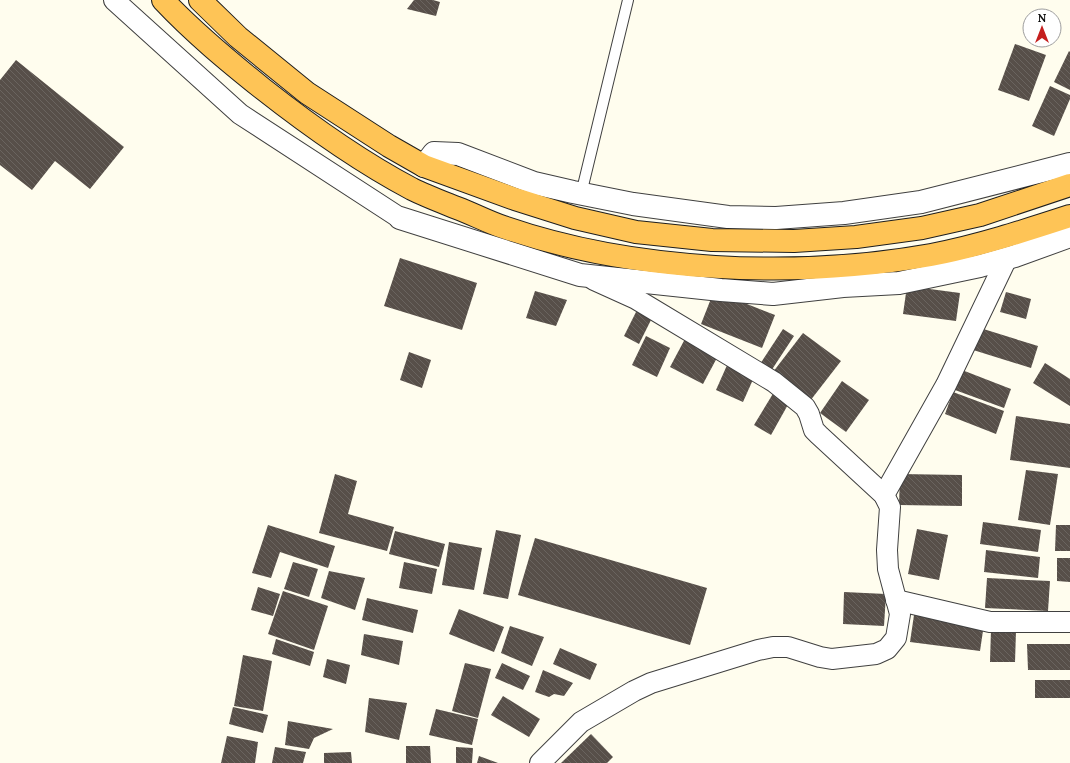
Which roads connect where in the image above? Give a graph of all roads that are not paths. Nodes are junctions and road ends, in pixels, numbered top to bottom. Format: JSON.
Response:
{"nodes":[{"id":1,"x":114,"y":0,"type":"edge"},
{"id":2,"x":163,"y":0,"type":"edge"},
{"id":3,"x":200,"y":0,"type":"edge"},
{"id":4,"x":628,"y":0,"type":"edge"},
{"id":5,"x":1070,"y":164,"type":"edge"},
{"id":6,"x":424,"y":166,"type":"junction"},
{"id":7,"x":1070,"y":185,"type":"edge"},
{"id":8,"x":581,"y":194,"type":"junction"},
{"id":9,"x":1070,"y":216,"type":"edge"},
{"id":10,"x":400,"y":218,"type":"joint"},
{"id":11,"x":1070,"y":236,"type":"edge"},
{"id":12,"x":1007,"y":258,"type":"junction"},
{"id":13,"x":580,"y":275,"type":"junction"},
{"id":14,"x":884,"y":495,"type":"junction"},
{"id":15,"x":896,"y":600,"type":"junction"},
{"id":16,"x":1070,"y":622,"type":"edge"},
{"id":17,"x":540,"y":763,"type":"edge"}],
"edges":[{"from":1,"to":10,"type":"street"},
{"from":2,"to":9,"type":"highway"},
{"from":3,"to":6,"type":"highway"},
{"from":4,"to":8,"type":"lane"},
{"from":5,"to":8,"type":"street"},
{"from":6,"to":7,"type":"highway"},
{"from":6,"to":8,"type":"street"},
{"from":10,"to":13,"type":"street"},
{"from":11,"to":12,"type":"street"},
{"from":12,"to":13,"type":"street"},
{"from":12,"to":14,"type":"street"},
{"from":13,"to":14,"type":"street"},
{"from":14,"to":15,"type":"street"},
{"from":15,"to":16,"type":"street"},
{"from":15,"to":17,"type":"street"}]}
